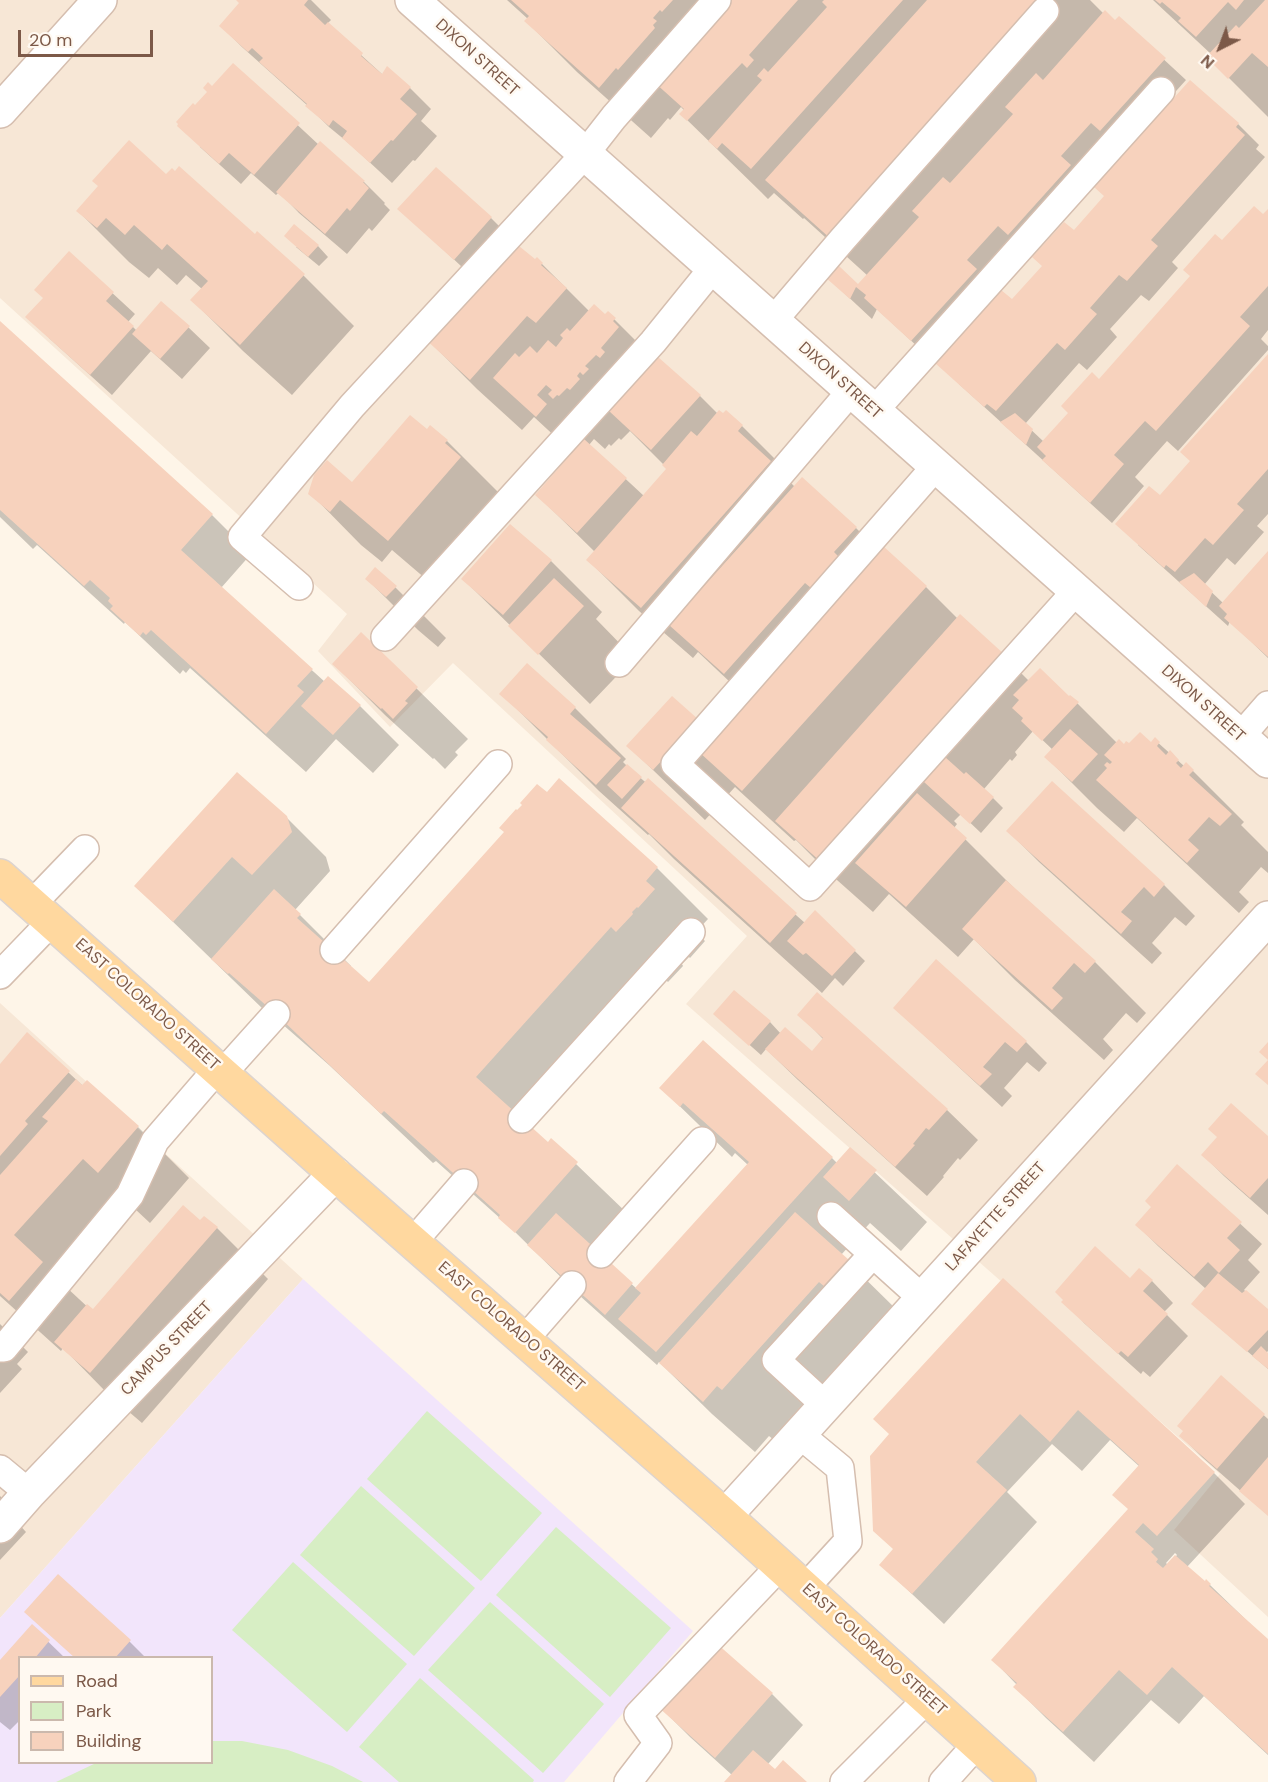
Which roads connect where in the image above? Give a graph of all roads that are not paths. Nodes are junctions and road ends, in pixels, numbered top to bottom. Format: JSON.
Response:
{"nodes":[{"id":1,"x":100,"y":0,"type":"edge"},
{"id":2,"x":412,"y":0,"type":"edge"},
{"id":3,"x":717,"y":0,"type":"edge"},
{"id":4,"x":1044,"y":11,"type":"dead end"},
{"id":5,"x":1161,"y":91,"type":"dead end"},
{"id":6,"x":0,"y":111,"type":"edge"},
{"id":7,"x":585,"y":154,"type":"junction"},
{"id":8,"x":713,"y":268,"type":"junction"},
{"id":9,"x":773,"y":321,"type":"junction"},
{"id":10,"x":863,"y":401,"type":"junction"},
{"id":11,"x":936,"y":466,"type":"junction"},
{"id":12,"x":299,"y":586,"type":"dead end"},
{"id":13,"x":1076,"y":591,"type":"junction"},
{"id":14,"x":385,"y":637,"type":"dead end"},
{"id":15,"x":619,"y":663,"type":"dead end"},
{"id":16,"x":1268,"y":705,"type":"edge"},
{"id":17,"x":1240,"y":737,"type":"junction"},
{"id":18,"x":1267,"y":760,"type":"edge"},
{"id":19,"x":498,"y":764,"type":"dead end"},
{"id":20,"x":85,"y":849,"type":"dead end"},
{"id":21,"x":0,"y":876,"type":"edge"},
{"id":22,"x":42,"y":913,"type":"junction"},
{"id":23,"x":1268,"y":918,"type":"edge"},
{"id":24,"x":690,"y":932,"type":"dead end"},
{"id":25,"x":334,"y":950,"type":"dead end"},
{"id":26,"x":0,"y":975,"type":"edge"},
{"id":27,"x":276,"y":1014,"type":"dead end"},
{"id":28,"x":220,"y":1071,"type":"junction"},
{"id":29,"x":522,"y":1119,"type":"dead end"},
{"id":30,"x":702,"y":1141,"type":"dead end"},
{"id":31,"x":335,"y":1174,"type":"junction"},
{"id":32,"x":464,"y":1183,"type":"dead end"},
{"id":33,"x":831,"y":1216,"type":"dead end"},
{"id":34,"x":413,"y":1242,"type":"junction"},
{"id":35,"x":601,"y":1254,"type":"dead end"},
{"id":36,"x":873,"y":1254,"type":"junction"},
{"id":37,"x":572,"y":1285,"type":"dead end"},
{"id":38,"x":922,"y":1298,"type":"junction"},
{"id":39,"x":525,"y":1339,"type":"junction"},
{"id":40,"x":0,"y":1348,"type":"edge"},
{"id":41,"x":825,"y":1405,"type":"junction"},
{"id":42,"x":799,"y":1434,"type":"junction"},
{"id":43,"x":0,"y":1469,"type":"edge"},
{"id":44,"x":29,"y":1493,"type":"junction"},
{"id":45,"x":725,"y":1516,"type":"junction"},
{"id":46,"x":0,"y":1526,"type":"edge"},
{"id":47,"x":780,"y":1566,"type":"junction"},
{"id":48,"x":806,"y":1588,"type":"junction"},
{"id":49,"x":927,"y":1699,"type":"junction"},
{"id":50,"x":977,"y":1744,"type":"junction"},
{"id":51,"x":628,"y":1782,"type":"edge"},
{"id":52,"x":844,"y":1782,"type":"edge"},
{"id":53,"x":944,"y":1782,"type":"edge"},
{"id":54,"x":1019,"y":1782,"type":"edge"}],
"edges":[{"from":1,"to":6,"type":"street"},
{"from":2,"to":7,"type":"street","name":"DIXON STREET"},
{"from":3,"to":7,"type":"lane"},
{"from":4,"to":9,"type":"lane"},
{"from":5,"to":10,"type":"lane"},
{"from":7,"to":8,"type":"street","name":"DIXON STREET"},
{"from":7,"to":12,"type":"lane"},
{"from":8,"to":9,"type":"street","name":"DIXON STREET"},
{"from":8,"to":14,"type":"lane"},
{"from":9,"to":10,"type":"street","name":"DIXON STREET"},
{"from":10,"to":11,"type":"street","name":"DIXON STREET"},
{"from":10,"to":15,"type":"lane"},
{"from":11,"to":13,"type":"street","name":"DIXON STREET"},
{"from":11,"to":13,"type":"lane"},
{"from":13,"to":17,"type":"street","name":"DIXON STREET"},
{"from":16,"to":17,"type":"lane"},
{"from":17,"to":18,"type":"street","name":"DIXON STREET"},
{"from":19,"to":25,"type":"lane"},
{"from":20,"to":22,"type":"lane"},
{"from":21,"to":22,"type":"main road","name":"EAST COLORADO STREET"},
{"from":22,"to":26,"type":"lane"},
{"from":22,"to":28,"type":"main road","name":"EAST COLORADO STREET"},
{"from":23,"to":38,"type":"street","name":"LAFAYETTE STREET"},
{"from":24,"to":29,"type":"lane"},
{"from":27,"to":28,"type":"lane"},
{"from":28,"to":31,"type":"main road","name":"EAST COLORADO STREET"},
{"from":28,"to":40,"type":"lane"},
{"from":30,"to":35,"type":"lane"},
{"from":31,"to":34,"type":"main road","name":"EAST COLORADO STREET"},
{"from":31,"to":44,"type":"street","name":"CAMPUS STREET"},
{"from":32,"to":34,"type":"lane"},
{"from":33,"to":36,"type":"lane"},
{"from":34,"to":39,"type":"main road","name":"EAST COLORADO STREET"},
{"from":36,"to":38,"type":"lane"},
{"from":36,"to":41,"type":"lane"},
{"from":37,"to":39,"type":"lane"},
{"from":38,"to":41,"type":"street","name":"LAFAYETTE STREET"},
{"from":39,"to":45,"type":"main road","name":"EAST COLORADO STREET"},
{"from":41,"to":42,"type":"street","name":"LAFAYETTE STREET"},
{"from":42,"to":45,"type":"street","name":"LAFAYETTE STREET"},
{"from":42,"to":48,"type":"lane"},
{"from":43,"to":44,"type":"lane"},
{"from":44,"to":46,"type":"street","name":"CAMPUS STREET"},
{"from":45,"to":47,"type":"main road","name":"EAST COLORADO STREET"},
{"from":47,"to":48,"type":"main road","name":"EAST COLORADO STREET"},
{"from":47,"to":51,"type":"lane"},
{"from":48,"to":49,"type":"main road","name":"EAST COLORADO STREET"},
{"from":49,"to":50,"type":"main road","name":"EAST COLORADO STREET"},
{"from":49,"to":52,"type":"lane"},
{"from":50,"to":53,"type":"lane"},
{"from":50,"to":54,"type":"main road","name":"EAST COLORADO STREET"}]}
